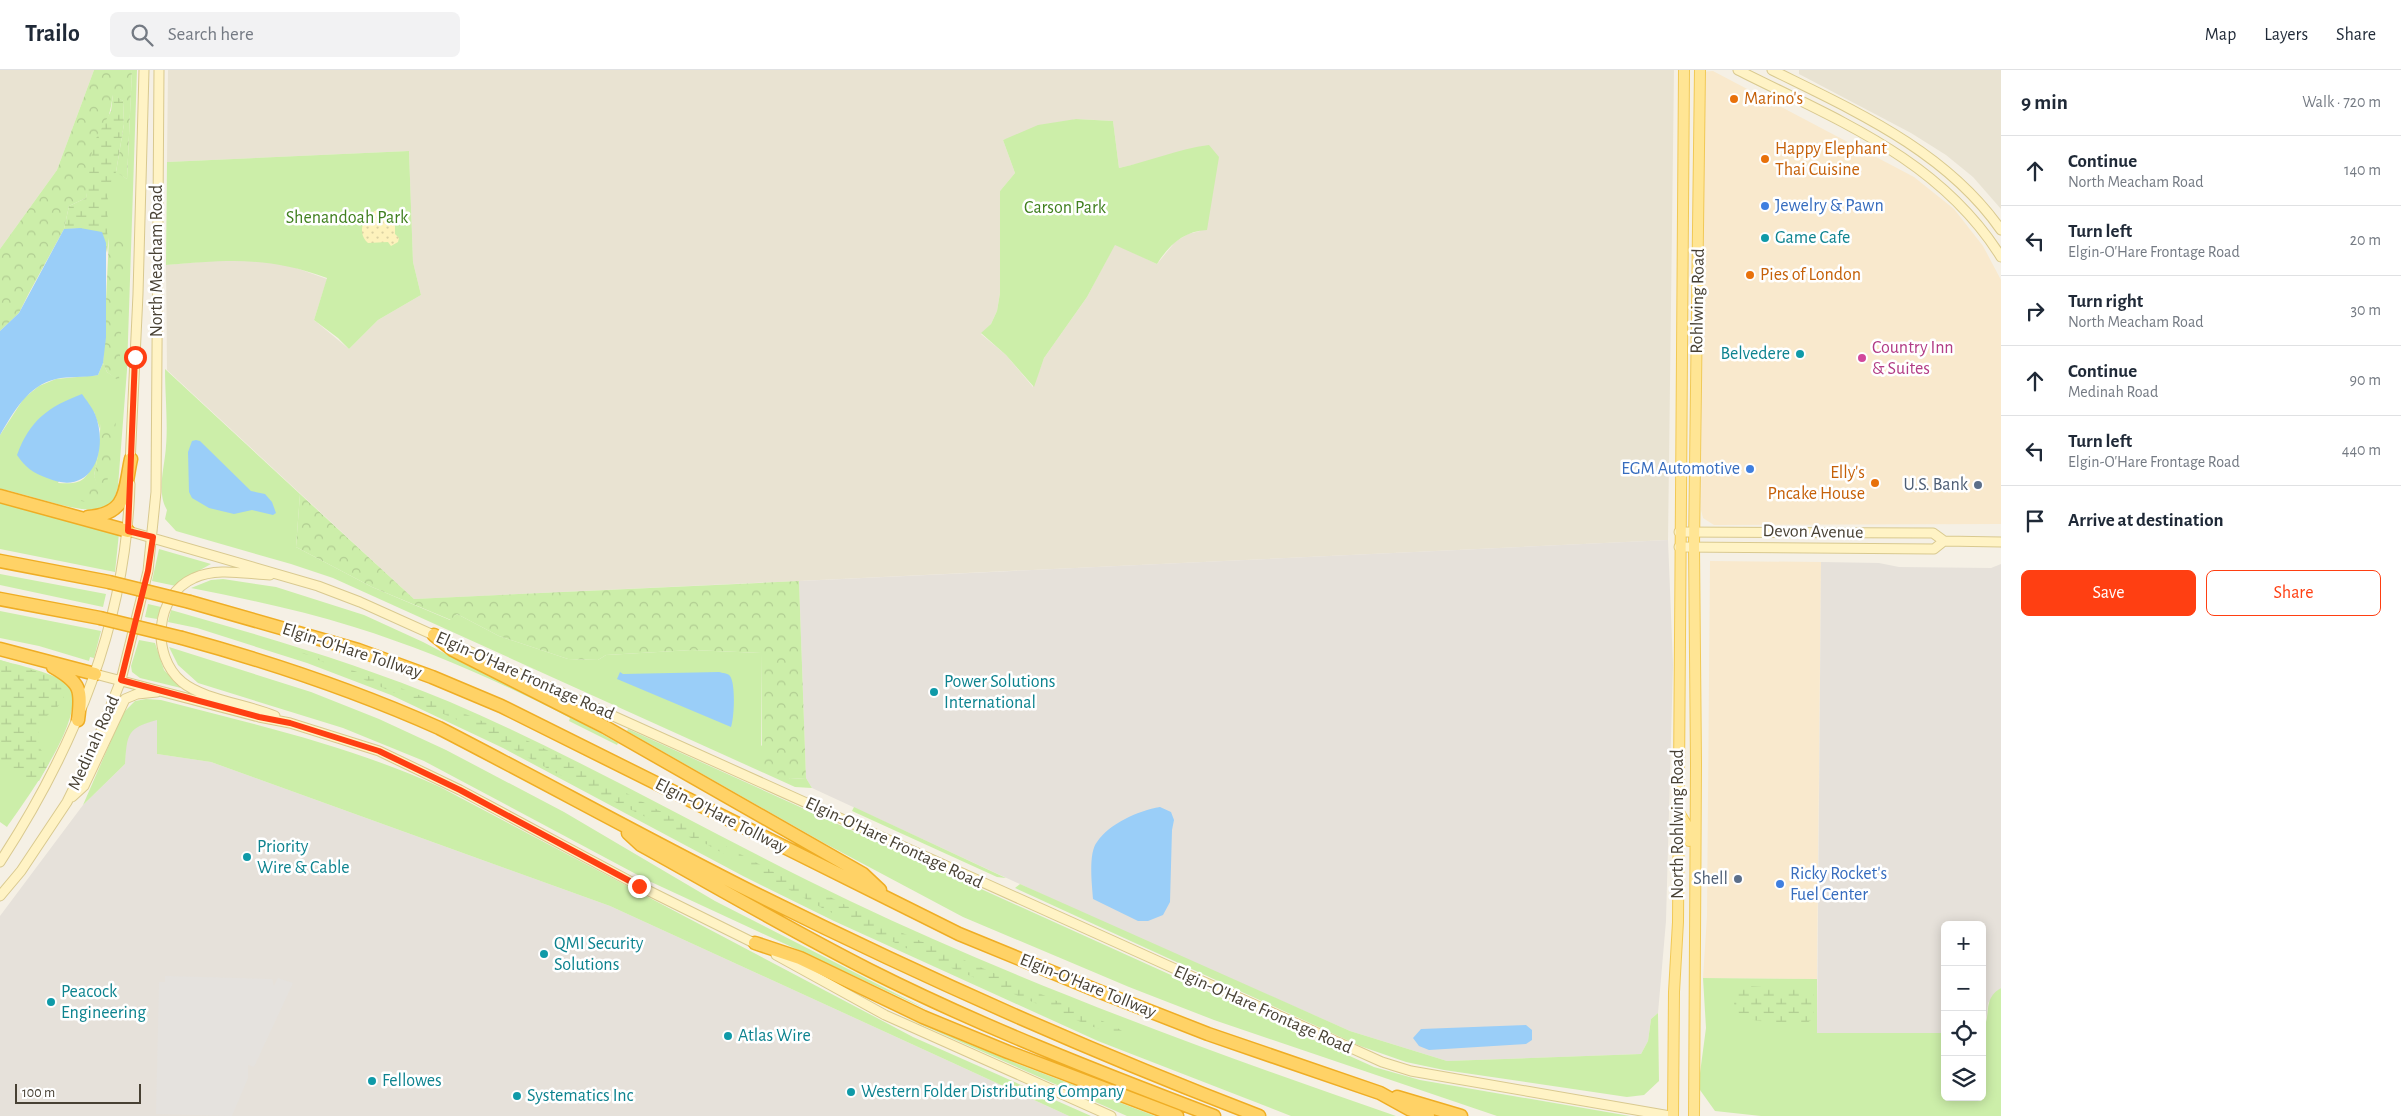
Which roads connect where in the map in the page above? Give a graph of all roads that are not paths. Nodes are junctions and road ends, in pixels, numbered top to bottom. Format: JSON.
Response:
{"nodes":[{"id":1,"x":144,"y":70,"type":"edge"},
{"id":2,"x":159,"y":70,"type":"edge"},
{"id":3,"x":1684,"y":70,"type":"edge"},
{"id":4,"x":1700,"y":70,"type":"edge"},
{"id":5,"x":1738,"y":70,"type":"edge"},
{"id":6,"x":1772,"y":70,"type":"edge"},
{"id":7,"x":2001,"y":230,"type":"edge"},
{"id":8,"x":2001,"y":257,"type":"edge"},
{"id":9,"x":130,"y":459,"type":"junction"},
{"id":10,"x":0,"y":496,"type":"edge"},
{"id":11,"x":84,"y":518,"type":"junction"},
{"id":12,"x":128,"y":531,"type":"junction"},
{"id":13,"x":1679,"y":532,"type":"junction"},
{"id":14,"x":1694,"y":532,"type":"junction"},
{"id":15,"x":153,"y":537,"type":"junction"},
{"id":16,"x":1944,"y":541,"type":"junction"},
{"id":17,"x":2001,"y":542,"type":"edge"},
{"id":18,"x":1679,"y":547,"type":"junction"},
{"id":19,"x":1694,"y":547,"type":"junction"},
{"id":20,"x":0,"y":561,"type":"edge"},
{"id":21,"x":123,"y":565,"type":"joint"},
{"id":22,"x":148,"y":571,"type":"joint"},
{"id":23,"x":286,"y":576,"type":"junction"},
{"id":24,"x":0,"y":599,"type":"edge"},
{"id":25,"x":434,"y":635,"type":"junction"},
{"id":26,"x":0,"y":649,"type":"edge"},
{"id":27,"x":38,"y":659,"type":"junction"},
{"id":28,"x":96,"y":674,"type":"junction"},
{"id":29,"x":121,"y":680,"type":"junction"},
{"id":30,"x":165,"y":692,"type":"junction"},
{"id":31,"x":78,"y":720,"type":"junction"},
{"id":32,"x":290,"y":723,"type":"junction"},
{"id":33,"x":67,"y":802,"type":"junction"},
{"id":34,"x":1696,"y":808,"type":"junction"},
{"id":35,"x":615,"y":821,"type":"junction"},
{"id":36,"x":1682,"y":826,"type":"junction"},
{"id":37,"x":0,"y":862,"type":"edge"},
{"id":38,"x":0,"y":896,"type":"edge"},
{"id":39,"x":891,"y":900,"type":"junction"},
{"id":40,"x":1695,"y":912,"type":"junction"},
{"id":41,"x":755,"y":943,"type":"junction"},
{"id":42,"x":1380,"y":1093,"type":"junction"},
{"id":43,"x":1111,"y":1116,"type":"edge"},
{"id":44,"x":1177,"y":1116,"type":"edge"},
{"id":45,"x":1214,"y":1116,"type":"edge"},
{"id":46,"x":1259,"y":1116,"type":"edge"},
{"id":47,"x":1428,"y":1116,"type":"edge"},
{"id":48,"x":1461,"y":1116,"type":"edge"},
{"id":49,"x":1672,"y":1116,"type":"edge"},
{"id":50,"x":1694,"y":1116,"type":"edge"}],
"edges":[{"from":1,"to":9,"type":"main road","name":"North Meacham Road"},
{"from":2,"to":15,"type":"main road","name":"North Meacham Road"},
{"from":3,"to":13,"type":"main road","name":"Rohlwing Road"},
{"from":4,"to":14,"type":"main road","name":"Rohlwing Road"},
{"from":5,"to":8,"type":"main road"},
{"from":6,"to":7,"type":"main road"},
{"from":9,"to":11,"type":"highway"},
{"from":9,"to":12,"type":"main road","name":"North Meacham Road"},
{"from":10,"to":11,"type":"highway"},
{"from":11,"to":12,"type":"highway"},
{"from":12,"to":15,"type":"main road","name":"Elgin-O'Hare Frontage Road"},
{"from":12,"to":21,"type":"main road","name":"North Meacham Road"},
{"from":13,"to":14,"type":"main road","name":"Devon Avenue"},
{"from":13,"to":18,"type":"main road","name":"North Rohlwing Road"},
{"from":14,"to":16,"type":"main road","name":"Devon Avenue"},
{"from":14,"to":19,"type":"main road","name":"North Rohlwing Road"},
{"from":15,"to":22,"type":"main road","name":"North Meacham Road"},
{"from":15,"to":23,"type":"main road","name":"Elgin-O'Hare Frontage Road"},
{"from":16,"to":17,"type":"main road","name":"Devon Avenue"},
{"from":16,"to":19,"type":"main road","name":"Devon Avenue"},
{"from":18,"to":19,"type":"main road","name":"Devon Avenue"},
{"from":18,"to":36,"type":"main road","name":"North Rohlwing Road"},
{"from":19,"to":34,"type":"main road","name":"North Rohlwing Road"},
{"from":20,"to":39,"type":"highway","name":"Elgin-O'Hare Tollway","bridge":true},
{"from":21,"to":28,"type":"main road","name":"Medinah Road"},
{"from":22,"to":29,"type":"main road","name":"Medinah Road"},
{"from":23,"to":25,"type":"main road","name":"Elgin-O'Hare Frontage Road"},
{"from":23,"to":32,"type":"main road"},
{"from":24,"to":35,"type":"highway","name":"Elgin-O'Hare Tollway","bridge":true},
{"from":25,"to":39,"type":"highway"},
{"from":25,"to":49,"type":"main road","name":"Elgin-O'Hare Frontage Road"},
{"from":26,"to":27,"type":"highway"},
{"from":27,"to":28,"type":"highway"},
{"from":27,"to":31,"type":"highway"},
{"from":28,"to":29,"type":"main road"},
{"from":28,"to":31,"type":"main road","name":"Medinah Road"},
{"from":29,"to":30,"type":"main road"},
{"from":29,"to":33,"type":"main road","name":"Medinah Road"},
{"from":30,"to":32,"type":"main road"},
{"from":30,"to":33,"type":"main road"},
{"from":31,"to":37,"type":"main road","name":"Medinah Road"},
{"from":32,"to":41,"type":"main road"},
{"from":33,"to":38,"type":"main road","name":"Medinah Road"},
{"from":34,"to":36,"type":"main road"},
{"from":34,"to":40,"type":"main road","name":"North Rohlwing Road"},
{"from":35,"to":45,"type":"highway"},
{"from":35,"to":46,"type":"highway","name":"Elgin-O'Hare Tollway"},
{"from":36,"to":40,"type":"main road"},
{"from":36,"to":49,"type":"main road","name":"North Rohlwing Road"},
{"from":39,"to":42,"type":"highway","name":"Elgin-O'Hare Tollway"},
{"from":40,"to":50,"type":"main road","name":"North Rohlwing Road"},
{"from":41,"to":43,"type":"main road"},
{"from":41,"to":44,"type":"highway"},
{"from":42,"to":47,"type":"highway","name":"Elgin-O'Hare Tollway"},
{"from":42,"to":48,"type":"highway"}]}
